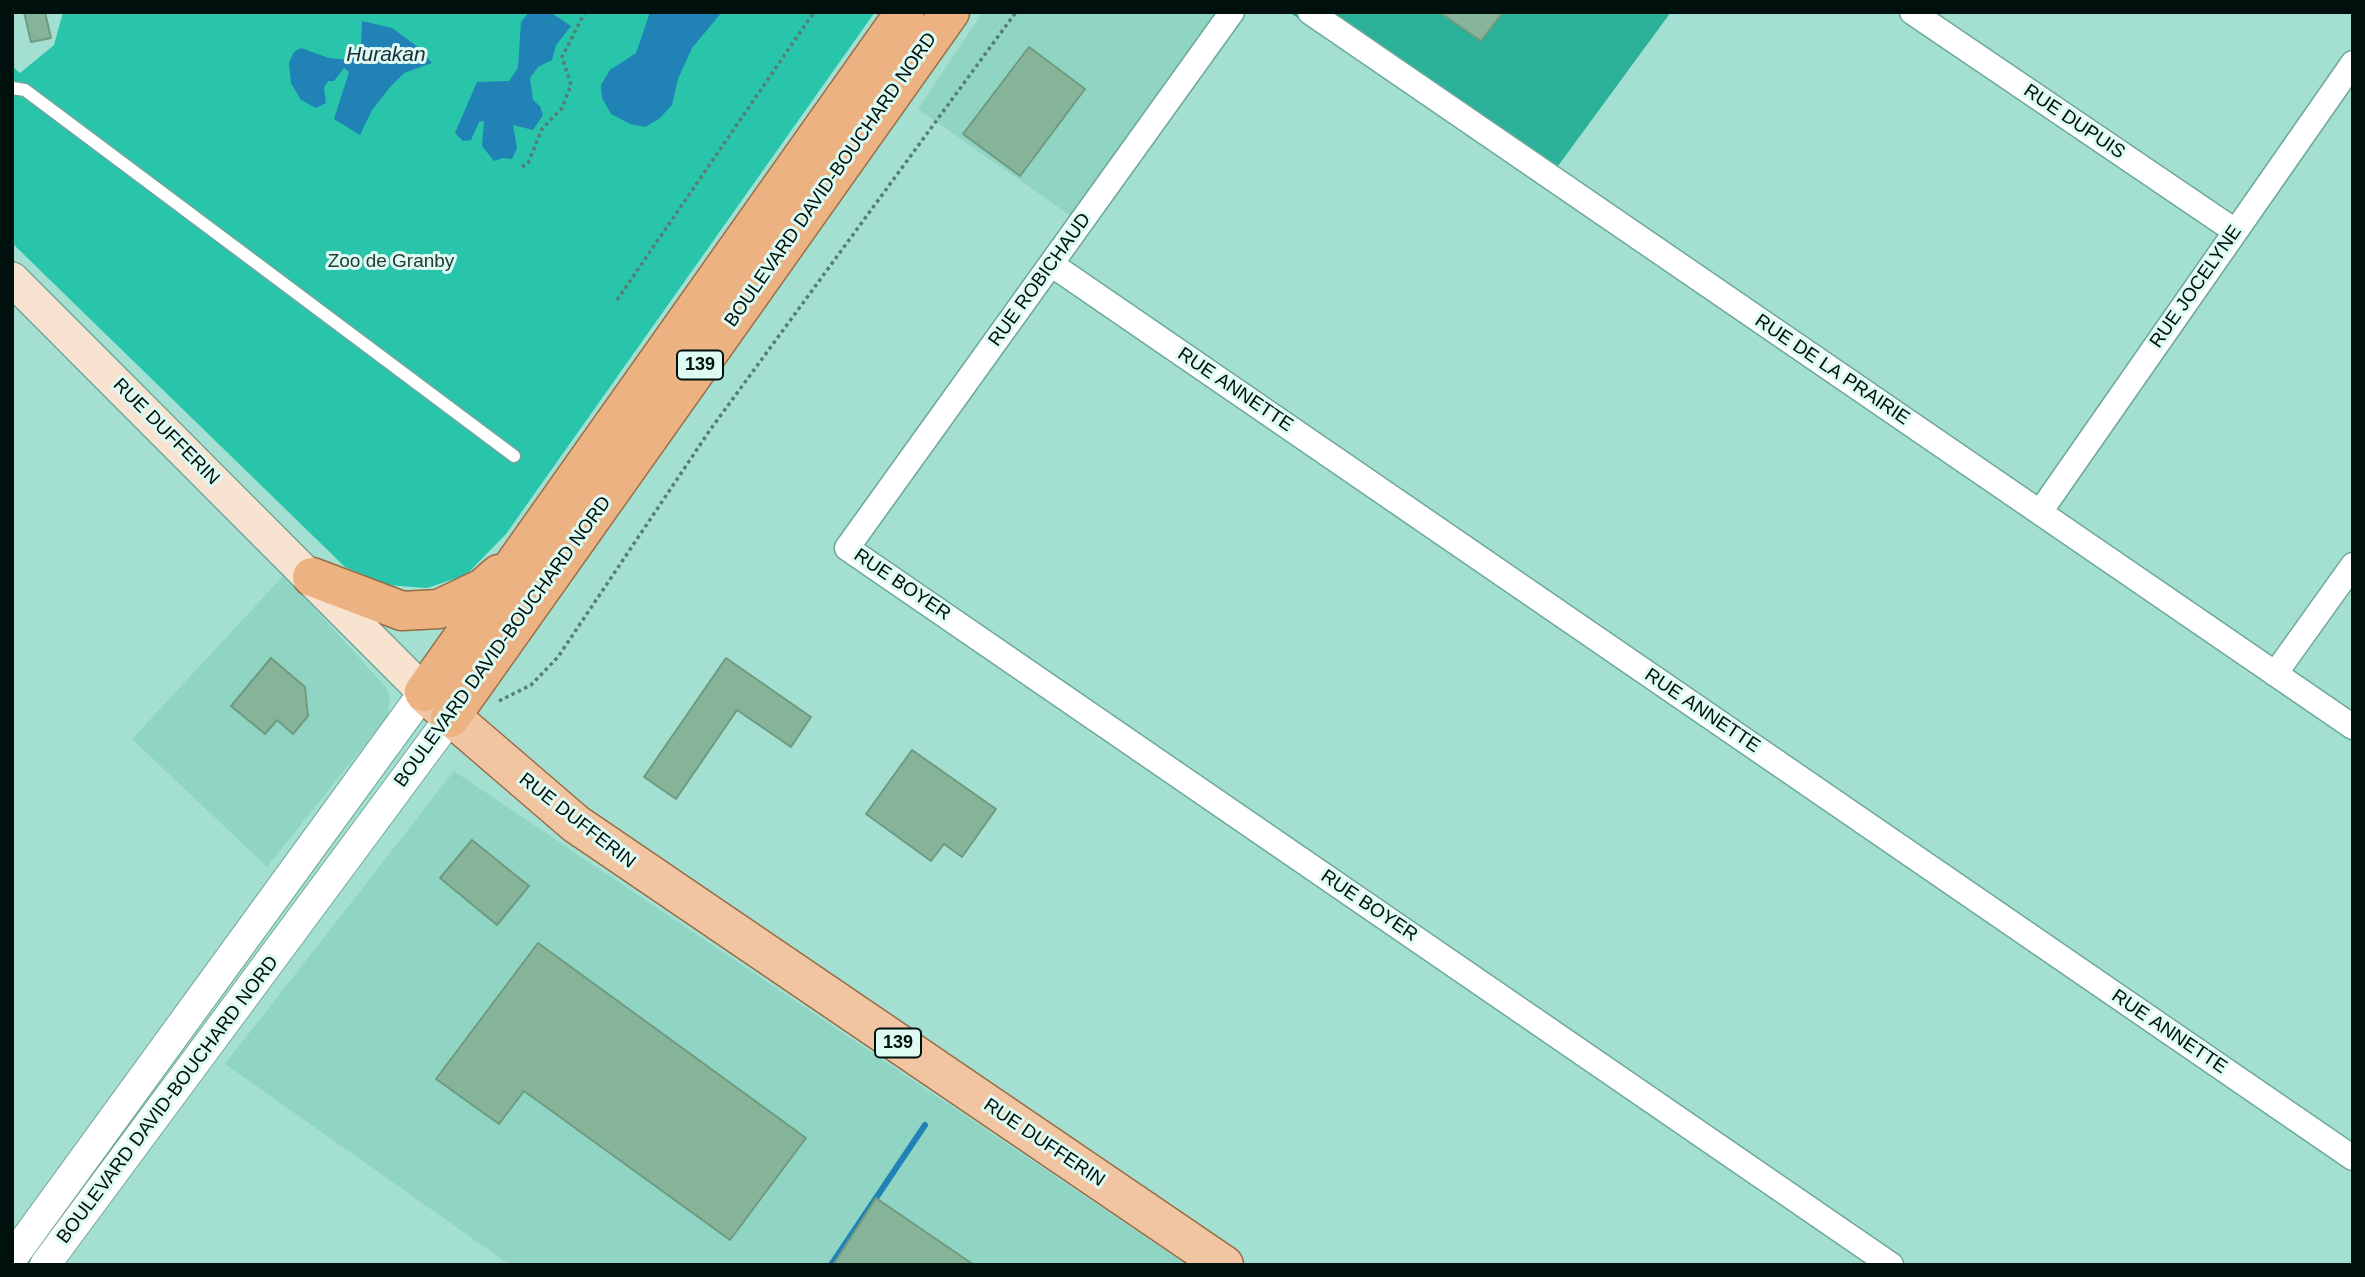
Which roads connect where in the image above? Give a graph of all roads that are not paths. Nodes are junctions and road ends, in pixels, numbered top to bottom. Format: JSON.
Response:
{"nodes":[{"id":1,"x":905,"y":12,"type":"edge"},
{"id":2,"x":950,"y":12,"type":"edge"},
{"id":3,"x":1232,"y":12,"type":"edge"},
{"id":4,"x":1310,"y":12,"type":"edge"},
{"id":5,"x":1912,"y":12,"type":"edge"},
{"id":6,"x":2353,"y":63,"type":"edge"},
{"id":7,"x":884,"y":82,"type":"dead end"},
{"id":8,"x":12,"y":88,"type":"edge"},
{"id":9,"x":799,"y":225,"type":"junction"},
{"id":10,"x":2235,"y":231,"type":"junction"},
{"id":11,"x":1051,"y":264,"type":"junction"},
{"id":12,"x":12,"y":279,"type":"edge"},
{"id":13,"x":514,"y":456,"type":"dead end"},
{"id":14,"x":2040,"y":512,"type":"junction"},
{"id":15,"x":847,"y":548,"type":"joint"},
{"id":16,"x":526,"y":549,"type":"junction"},
{"id":17,"x":2353,"y":565,"type":"edge"},
{"id":18,"x":312,"y":577,"type":"junction"},
{"id":19,"x":2275,"y":674,"type":"junction"},
{"id":20,"x":437,"y":705,"type":"junction"},
{"id":21,"x":2353,"y":727,"type":"edge"},
{"id":22,"x":2353,"y":1158,"type":"edge"},
{"id":23,"x":12,"y":1258,"type":"edge"},
{"id":24,"x":45,"y":1265,"type":"edge"},
{"id":25,"x":1224,"y":1265,"type":"edge"},
{"id":26,"x":1891,"y":1265,"type":"edge"}],
"edges":[{"from":1,"to":16,"type":"highway","name":"BOULEVARD DAVID-BOUCHARD NORD","number":"139"},
{"from":2,"to":9,"type":"highway","name":"BOULEVARD DAVID-BOUCHARD NORD","number":"139"},
{"from":3,"to":11,"type":"street","name":"RUE ROBICHAUD"},
{"from":4,"to":14,"type":"street","name":"RUE DE LA PRAIRIE"},
{"from":5,"to":10,"type":"street","name":"RUE DUPUIS"},
{"from":6,"to":10,"type":"street","name":"RUE JOCELYNE"},
{"from":7,"to":9,"type":"lane"},
{"from":8,"to":13,"type":"lane"},
{"from":9,"to":20,"type":"highway","name":"BOULEVARD DAVID-BOUCHARD NORD","number":"139"},
{"from":10,"to":14,"type":"street","name":"RUE JOCELYNE"},
{"from":11,"to":15,"type":"street","name":"RUE ROBICHAUD"},
{"from":11,"to":22,"type":"street","name":"RUE ANNETTE"},
{"from":12,"to":18,"type":"main road","name":"RUE DUFFERIN"},
{"from":14,"to":19,"type":"street","name":"RUE DE LA PRAIRIE"},
{"from":15,"to":26,"type":"street","name":"RUE BOYER"},
{"from":16,"to":18,"type":"highway"},
{"from":16,"to":20,"type":"highway","name":"BOULEVARD DAVID-BOUCHARD NORD","number":"139"},
{"from":17,"to":19,"type":"street"},
{"from":18,"to":20,"type":"main road","name":"RUE DUFFERIN"},
{"from":19,"to":21,"type":"street","name":"RUE DE LA PRAIRIE"},
{"from":20,"to":23,"type":"street","name":"BOULEVARD DAVID-BOUCHARD NORD"},
{"from":20,"to":24,"type":"street","name":"BOULEVARD DAVID-BOUCHARD NORD"},
{"from":20,"to":25,"type":"main road","name":"RUE DUFFERIN","number":"139"}]}
